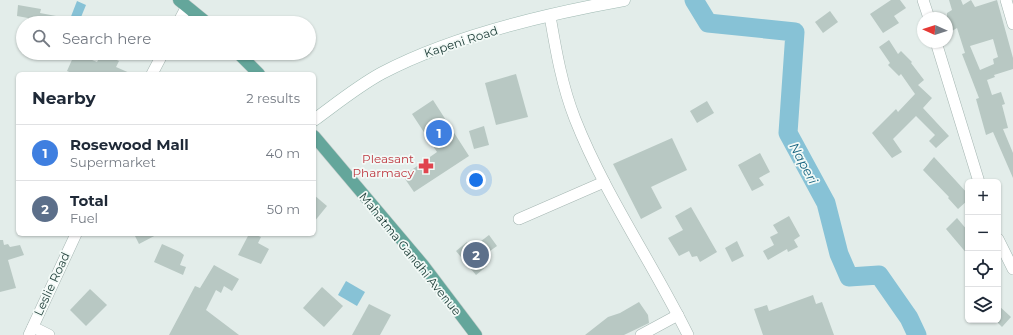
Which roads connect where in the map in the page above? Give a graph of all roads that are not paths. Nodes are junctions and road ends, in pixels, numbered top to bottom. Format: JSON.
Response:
{"nodes":[{"id":1,"x":624,"y":0,"type":"edge"},
{"id":2,"x":923,"y":0,"type":"edge"},
{"id":3,"x":1006,"y":0,"type":"edge"},
{"id":4,"x":183,"y":3,"type":"edge"},
{"id":5,"x":927,"y":12,"type":"edge"},
{"id":6,"x":180,"y":16,"type":"edge"},
{"id":7,"x":198,"y":16,"type":"edge"},
{"id":8,"x":550,"y":16,"type":"junction"},
{"id":9,"x":1013,"y":24,"type":"edge"},
{"id":10,"x":938,"y":48,"type":"edge"},
{"id":11,"x":159,"y":60,"type":"edge"},
{"id":12,"x":245,"y":60,"type":"edge"},
{"id":13,"x":153,"y":72,"type":"edge"},
{"id":14,"x":257,"y":72,"type":"edge"},
{"id":15,"x":316,"y":119,"type":"edge"},
{"id":16,"x":316,"y":138,"type":"edge"},
{"id":17,"x":978,"y":179,"type":"edge"},
{"id":18,"x":604,"y":182,"type":"junction"},
{"id":19,"x":519,"y":219,"type":"dead end"},
{"id":20,"x":75,"y":236,"type":"edge"},
{"id":21,"x":1001,"y":245,"type":"edge"},
{"id":22,"x":1013,"y":269,"type":"edge"},
{"id":23,"x":678,"y":315,"type":"junction"},
{"id":24,"x":31,"y":331,"type":"edge"},
{"id":25,"x":49,"y":335,"type":"edge"},
{"id":26,"x":476,"y":335,"type":"edge"},
{"id":27,"x":641,"y":335,"type":"edge"},
{"id":28,"x":688,"y":335,"type":"edge"}],
"edges":[{"from":1,"to":8,"type":"main road","name":"Kapeni Road"},
{"from":2,"to":5,"type":"street"},
{"from":3,"to":9,"type":"street"},
{"from":4,"to":6,"type":"street"},
{"from":4,"to":7,"type":"main road"},
{"from":8,"to":15,"type":"main road","name":"Kapeni Road"},
{"from":8,"to":18,"type":"street"},
{"from":10,"to":17,"type":"street"},
{"from":11,"to":13,"type":"street"},
{"from":12,"to":14,"type":"main road"},
{"from":16,"to":26,"type":"main road","name":"Mahatma Gandhi Avenue"},
{"from":18,"to":19,"type":"street"},
{"from":18,"to":23,"type":"street"},
{"from":20,"to":24,"type":"street","name":"Leslie Road"},
{"from":21,"to":22,"type":"street"},
{"from":23,"to":27,"type":"street"},
{"from":23,"to":28,"type":"street"},
{"from":24,"to":25,"type":"street"}]}
